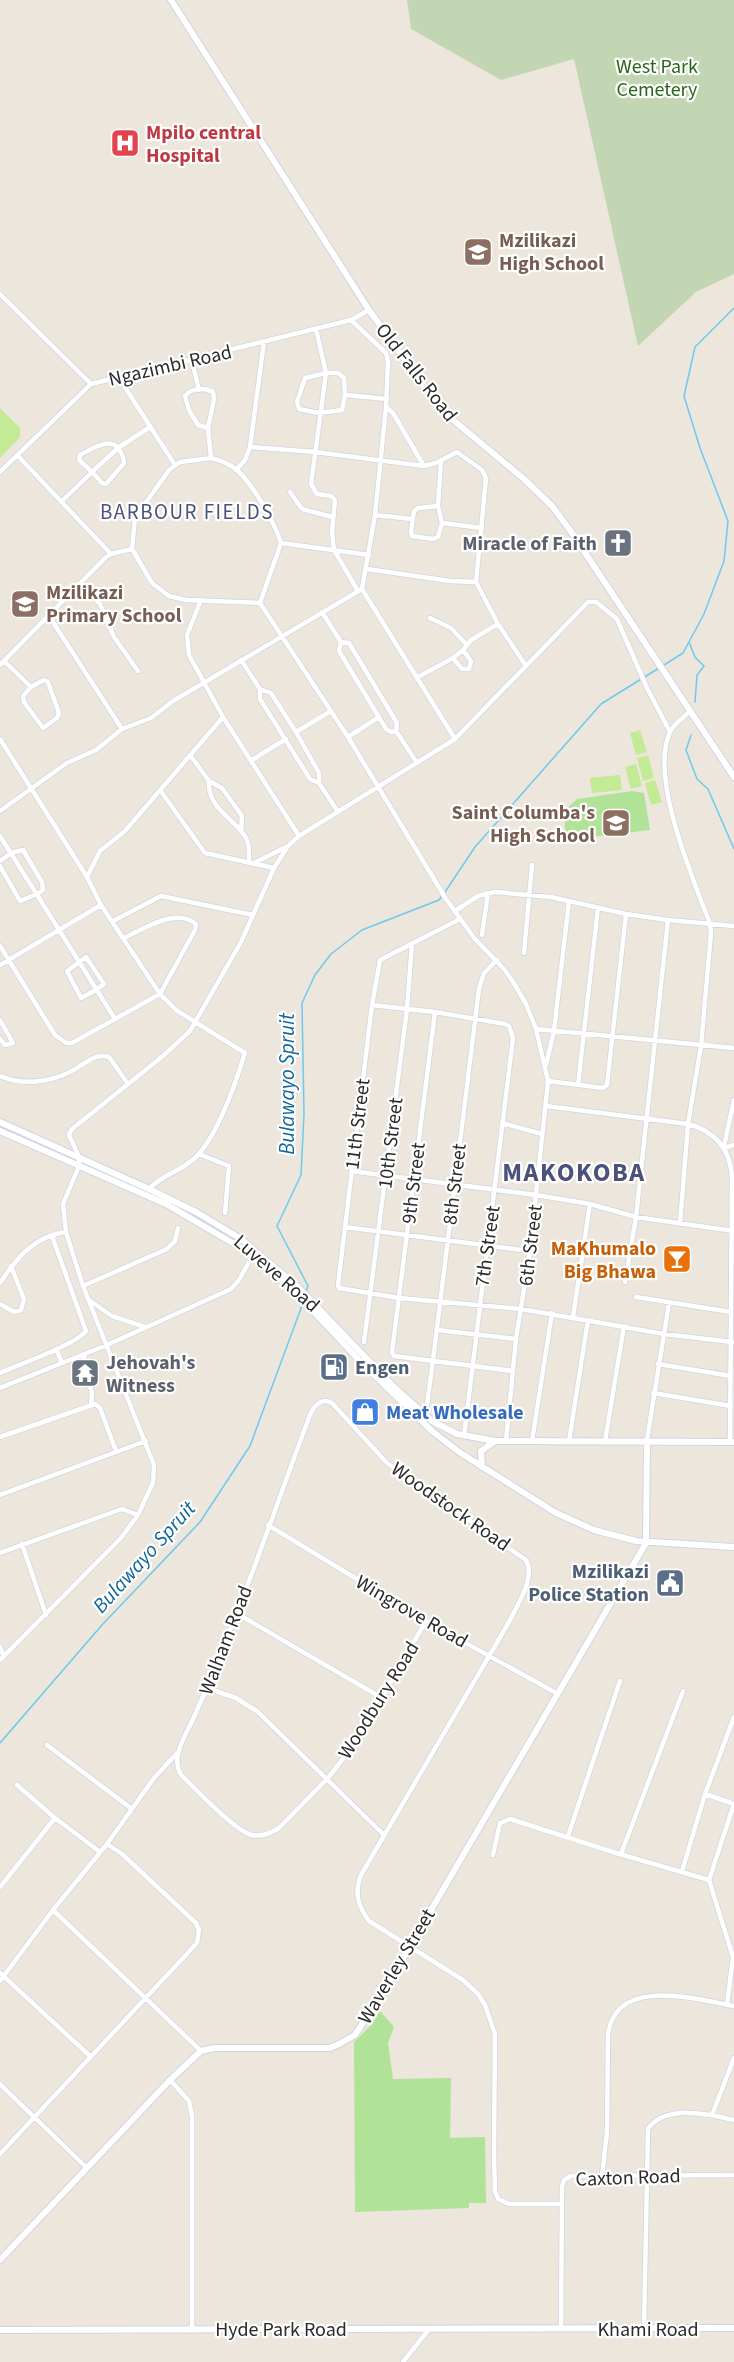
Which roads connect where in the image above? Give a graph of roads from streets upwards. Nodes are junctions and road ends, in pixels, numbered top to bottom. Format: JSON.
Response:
{"nodes":[{"id":1,"x":171,"y":0,"type":"edge"},
{"id":2,"x":0,"y":294,"type":"edge"},
{"id":3,"x":369,"y":310,"type":"junction"},
{"id":4,"x":351,"y":320,"type":"junction"},
{"id":5,"x":315,"y":329,"type":"junction"},
{"id":6,"x":264,"y":342,"type":"junction"},
{"id":7,"x":192,"y":361,"type":"junction"},
{"id":8,"x":326,"y":374,"type":"junction"},
{"id":9,"x":119,"y":378,"type":"junction"},
{"id":10,"x":91,"y":384,"type":"junction"},
{"id":11,"x":199,"y":390,"type":"junction"},
{"id":12,"x":345,"y":395,"type":"junction"},
{"id":13,"x":387,"y":399,"type":"junction"},
{"id":14,"x":386,"y":407,"type":"junction"},
{"id":15,"x":319,"y":412,"type":"junction"},
{"id":16,"x":150,"y":427,"type":"junction"},
{"id":17,"x":208,"y":428,"type":"junction"},
{"id":18,"x":250,"y":447,"type":"junction"},
{"id":19,"x":118,"y":448,"type":"junction"},
{"id":20,"x":315,"y":452,"type":"junction"},
{"id":21,"x":17,"y":455,"type":"junction"},
{"id":22,"x":211,"y":459,"type":"junction"},
{"id":23,"x":381,"y":461,"type":"junction"},
{"id":24,"x":441,"y":461,"type":"junction"},
{"id":25,"x":175,"y":465,"type":"junction"},
{"id":26,"x":424,"y":466,"type":"junction"},
{"id":27,"x":236,"y":470,"type":"junction"},
{"id":28,"x":0,"y":472,"type":"edge"},
{"id":29,"x":92,"y":472,"type":"junction"},
{"id":30,"x":291,"y":492,"type":"dead end"},
{"id":31,"x":62,"y":501,"type":"junction"},
{"id":32,"x":438,"y":506,"type":"junction"},
{"id":33,"x":375,"y":515,"type":"junction"},
{"id":34,"x":332,"y":517,"type":"junction"},
{"id":35,"x":412,"y":519,"type":"junction"},
{"id":36,"x":441,"y":523,"type":"junction"},
{"id":37,"x":482,"y":528,"type":"junction"},
{"id":38,"x":281,"y":543,"type":"junction"},
{"id":39,"x":132,"y":549,"type":"junction"},
{"id":40,"x":334,"y":550,"type":"junction"},
{"id":41,"x":111,"y":554,"type":"junction"},
{"id":42,"x":369,"y":555,"type":"junction"},
{"id":43,"x":367,"y":569,"type":"junction"},
{"id":44,"x":476,"y":582,"type":"junction"},
{"id":45,"x":80,"y":584,"type":"junction"},
{"id":46,"x":360,"y":590,"type":"junction"},
{"id":47,"x":201,"y":600,"type":"junction"},
{"id":48,"x":260,"y":603,"type":"junction"},
{"id":49,"x":321,"y":612,"type":"junction"},
{"id":50,"x":49,"y":616,"type":"junction"},
{"id":51,"x":430,"y":618,"type":"dead end"},
{"id":52,"x":498,"y":624,"type":"junction"},
{"id":53,"x":281,"y":635,"type":"junction"},
{"id":54,"x":341,"y":642,"type":"junction"},
{"id":55,"x":465,"y":647,"type":"junction"},
{"id":56,"x":453,"y":657,"type":"junction"},
{"id":57,"x":241,"y":660,"type":"junction"},
{"id":58,"x":2,"y":663,"type":"edge"},
{"id":59,"x":526,"y":666,"type":"junction"},
{"id":60,"x":138,"y":671,"type":"dead end"},
{"id":61,"x":418,"y":677,"type":"junction"},
{"id":62,"x":204,"y":684,"type":"junction"},
{"id":63,"x":31,"y":687,"type":"junction"},
{"id":64,"x":260,"y":689,"type":"junction"},
{"id":65,"x":331,"y":711,"type":"junction"},
{"id":66,"x":689,"y":712,"type":"junction"},
{"id":67,"x":223,"y":717,"type":"junction"},
{"id":68,"x":379,"y":717,"type":"junction"},
{"id":69,"x":122,"y":729,"type":"junction"},
{"id":70,"x":396,"y":731,"type":"junction"},
{"id":71,"x":296,"y":732,"type":"junction"},
{"id":72,"x":670,"y":732,"type":"junction"},
{"id":73,"x":348,"y":737,"type":"junction"},
{"id":74,"x":0,"y":739,"type":"edge"},
{"id":75,"x":286,"y":739,"type":"junction"},
{"id":76,"x":455,"y":740,"type":"junction"},
{"id":77,"x":190,"y":755,"type":"junction"},
{"id":78,"x":252,"y":760,"type":"junction"},
{"id":79,"x":417,"y":763,"type":"junction"},
{"id":80,"x":734,"y":777,"type":"edge"},
{"id":81,"x":209,"y":780,"type":"junction"},
{"id":82,"x":319,"y":783,"type":"junction"},
{"id":83,"x":377,"y":787,"type":"junction"},
{"id":84,"x":32,"y":789,"type":"junction"},
{"id":85,"x":160,"y":790,"type":"junction"},
{"id":86,"x":0,"y":811,"type":"edge"},
{"id":87,"x":338,"y":812,"type":"junction"},
{"id":88,"x":241,"y":832,"type":"junction"},
{"id":89,"x":0,"y":836,"type":"edge"},
{"id":90,"x":299,"y":836,"type":"junction"},
{"id":91,"x":288,"y":846,"type":"junction"},
{"id":92,"x":11,"y":853,"type":"junction"},
{"id":93,"x":252,"y":862,"type":"junction"},
{"id":94,"x":0,"y":863,"type":"edge"},
{"id":95,"x":532,"y":865,"type":"dead end"},
{"id":96,"x":274,"y":867,"type":"junction"},
{"id":97,"x":87,"y":877,"type":"junction"},
{"id":98,"x":488,"y":893,"type":"junction"},
{"id":99,"x":37,"y":894,"type":"junction"},
{"id":100,"x":529,"y":894,"type":"junction"},
{"id":101,"x":568,"y":901,"type":"junction"},
{"id":102,"x":101,"y":904,"type":"junction"},
{"id":103,"x":597,"y":908,"type":"junction"},
{"id":104,"x":455,"y":910,"type":"junction"},
{"id":105,"x":626,"y":914,"type":"junction"},
{"id":106,"x":253,"y":915,"type":"junction"},
{"id":107,"x":460,"y":919,"type":"junction"},
{"id":108,"x":668,"y":920,"type":"junction"},
{"id":109,"x":113,"y":921,"type":"junction"},
{"id":110,"x":710,"y":924,"type":"junction"},
{"id":111,"x":734,"y":926,"type":"edge"},
{"id":112,"x":59,"y":928,"type":"junction"},
{"id":113,"x":482,"y":935,"type":"dead end"},
{"id":114,"x":124,"y":938,"type":"junction"},
{"id":115,"x":412,"y":943,"type":"junction"},
{"id":116,"x":0,"y":946,"type":"edge"},
{"id":117,"x":524,"y":953,"type":"dead end"},
{"id":118,"x":8,"y":960,"type":"junction"},
{"id":119,"x":497,"y":960,"type":"junction"},
{"id":120,"x":78,"y":962,"type":"junction"},
{"id":121,"x":0,"y":965,"type":"edge"},
{"id":122,"x":96,"y":990,"type":"junction"},
{"id":123,"x":160,"y":994,"type":"junction"},
{"id":124,"x":372,"y":1005,"type":"junction"},
{"id":125,"x":406,"y":1009,"type":"junction"},
{"id":126,"x":435,"y":1012,"type":"junction"},
{"id":127,"x":475,"y":1018,"type":"junction"},
{"id":128,"x":115,"y":1019,"type":"junction"},
{"id":129,"x":0,"y":1020,"type":"edge"},
{"id":130,"x":196,"y":1023,"type":"junction"},
{"id":131,"x":536,"y":1029,"type":"junction"},
{"id":132,"x":554,"y":1031,"type":"junction"},
{"id":133,"x":582,"y":1034,"type":"junction"},
{"id":134,"x":612,"y":1037,"type":"junction"},
{"id":135,"x":0,"y":1039,"type":"edge"},
{"id":136,"x":653,"y":1041,"type":"junction"},
{"id":137,"x":701,"y":1046,"type":"junction"},
{"id":138,"x":734,"y":1048,"type":"edge"},
{"id":139,"x":546,"y":1067,"type":"junction"},
{"id":140,"x":0,"y":1076,"type":"edge"},
{"id":141,"x":548,"y":1081,"type":"junction"},
{"id":142,"x":128,"y":1084,"type":"junction"},
{"id":143,"x":578,"y":1084,"type":"junction"},
{"id":144,"x":734,"y":1100,"type":"edge"},
{"id":145,"x":546,"y":1106,"type":"junction"},
{"id":146,"x":645,"y":1119,"type":"junction"},
{"id":147,"x":0,"y":1122,"type":"edge"},
{"id":148,"x":502,"y":1123,"type":"junction"},
{"id":149,"x":688,"y":1124,"type":"junction"},
{"id":150,"x":0,"y":1131,"type":"edge"},
{"id":151,"x":542,"y":1134,"type":"junction"},
{"id":152,"x":734,"y":1145,"type":"edge"},
{"id":153,"x":724,"y":1147,"type":"junction"},
{"id":154,"x":199,"y":1154,"type":"junction"},
{"id":155,"x":79,"y":1157,"type":"junction"},
{"id":156,"x":79,"y":1166,"type":"junction"},
{"id":157,"x":351,"y":1171,"type":"junction"},
{"id":158,"x":386,"y":1176,"type":"junction"},
{"id":159,"x":413,"y":1179,"type":"junction"},
{"id":160,"x":454,"y":1184,"type":"junction"},
{"id":161,"x":149,"y":1189,"type":"junction"},
{"id":162,"x":494,"y":1189,"type":"junction"},
{"id":163,"x":536,"y":1195,"type":"junction"},
{"id":164,"x":590,"y":1204,"type":"junction"},
{"id":165,"x":225,"y":1213,"type":"dead end"},
{"id":166,"x":636,"y":1217,"type":"junction"},
{"id":167,"x":680,"y":1224,"type":"junction"},
{"id":168,"x":345,"y":1227,"type":"junction"},
{"id":169,"x":178,"y":1228,"type":"dead end"},
{"id":170,"x":732,"y":1231,"type":"edge"},
{"id":171,"x":66,"y":1232,"type":"junction"},
{"id":172,"x":379,"y":1232,"type":"junction"},
{"id":173,"x":406,"y":1235,"type":"junction"},
{"id":174,"x":52,"y":1236,"type":"junction"},
{"id":175,"x":447,"y":1240,"type":"junction"},
{"id":176,"x":486,"y":1245,"type":"junction"},
{"id":177,"x":530,"y":1251,"type":"junction"},
{"id":178,"x":253,"y":1255,"type":"junction"},
{"id":179,"x":11,"y":1266,"type":"junction"},
{"id":180,"x":625,"y":1282,"type":"dead end"},
{"id":181,"x":0,"y":1283,"type":"edge"},
{"id":182,"x":82,"y":1286,"type":"junction"},
{"id":183,"x":370,"y":1294,"type":"junction"},
{"id":184,"x":636,"y":1297,"type":"dead end"},
{"id":185,"x":399,"y":1298,"type":"junction"},
{"id":186,"x":88,"y":1300,"type":"junction"},
{"id":187,"x":440,"y":1301,"type":"junction"},
{"id":188,"x":669,"y":1303,"type":"junction"},
{"id":189,"x":0,"y":1304,"type":"edge"},
{"id":190,"x":479,"y":1305,"type":"junction"},
{"id":191,"x":521,"y":1309,"type":"junction"},
{"id":192,"x":731,"y":1312,"type":"junction"},
{"id":193,"x":552,"y":1313,"type":"junction"},
{"id":194,"x":573,"y":1317,"type":"junction"},
{"id":195,"x":588,"y":1320,"type":"junction"},
{"id":196,"x":624,"y":1326,"type":"junction"},
{"id":197,"x":145,"y":1327,"type":"junction"},
{"id":198,"x":437,"y":1330,"type":"junction"},
{"id":199,"x":664,"y":1334,"type":"junction"},
{"id":200,"x":476,"y":1335,"type":"junction"},
{"id":201,"x":732,"y":1338,"type":"edge"},
{"id":202,"x":516,"y":1339,"type":"junction"},
{"id":203,"x":364,"y":1342,"type":"dead end"},
{"id":204,"x":107,"y":1345,"type":"junction"},
{"id":205,"x":56,"y":1349,"type":"junction"},
{"id":206,"x":84,"y":1354,"type":"junction"},
{"id":207,"x":433,"y":1360,"type":"junction"},
{"id":208,"x":62,"y":1364,"type":"junction"},
{"id":209,"x":472,"y":1364,"type":"junction"},
{"id":210,"x":658,"y":1364,"type":"junction"},
{"id":211,"x":513,"y":1371,"type":"junction"},
{"id":212,"x":0,"y":1373,"type":"edge"},
{"id":213,"x":731,"y":1376,"type":"junction"},
{"id":214,"x":0,"y":1388,"type":"edge"},
{"id":215,"x":653,"y":1393,"type":"junction"},
{"id":216,"x":91,"y":1405,"type":"junction"},
{"id":217,"x":731,"y":1406,"type":"junction"},
{"id":218,"x":422,"y":1413,"type":"junction"},
{"id":219,"x":464,"y":1436,"type":"junction"},
{"id":220,"x":0,"y":1437,"type":"edge"},
{"id":221,"x":647,"y":1440,"type":"junction"},
{"id":222,"x":146,"y":1441,"type":"junction"},
{"id":223,"x":495,"y":1441,"type":"junction"},
{"id":224,"x":506,"y":1441,"type":"junction"},
{"id":225,"x":532,"y":1441,"type":"junction"},
{"id":226,"x":569,"y":1441,"type":"junction"},
{"id":227,"x":605,"y":1441,"type":"junction"},
{"id":228,"x":732,"y":1442,"type":"edge"},
{"id":229,"x":116,"y":1451,"type":"junction"},
{"id":230,"x":482,"y":1468,"type":"junction"},
{"id":231,"x":0,"y":1495,"type":"edge"},
{"id":232,"x":138,"y":1515,"type":"junction"},
{"id":233,"x":268,"y":1525,"type":"junction"},
{"id":234,"x":646,"y":1543,"type":"junction"},
{"id":235,"x":22,"y":1544,"type":"junction"},
{"id":236,"x":734,"y":1547,"type":"edge"},
{"id":237,"x":0,"y":1553,"type":"edge"},
{"id":238,"x":236,"y":1613,"type":"junction"},
{"id":239,"x":46,"y":1616,"type":"junction"},
{"id":240,"x":426,"y":1621,"type":"junction"},
{"id":241,"x":0,"y":1647,"type":"edge"},
{"id":242,"x":490,"y":1656,"type":"junction"},
{"id":243,"x":2,"y":1659,"type":"edge"},
{"id":244,"x":620,"y":1681,"type":"dead end"},
{"id":245,"x":207,"y":1688,"type":"junction"},
{"id":246,"x":683,"y":1691,"type":"dead end"},
{"id":247,"x":558,"y":1694,"type":"junction"},
{"id":248,"x":382,"y":1698,"type":"junction"},
{"id":249,"x":734,"y":1717,"type":"edge"},
{"id":250,"x":47,"y":1745,"type":"dead end"},
{"id":251,"x":178,"y":1752,"type":"junction"},
{"id":252,"x":328,"y":1778,"type":"junction"},
{"id":253,"x":17,"y":1785,"type":"dead end"},
{"id":254,"x":705,"y":1794,"type":"junction"},
{"id":255,"x":734,"y":1804,"type":"edge"},
{"id":256,"x":132,"y":1809,"type":"junction"},
{"id":257,"x":55,"y":1818,"type":"junction"},
{"id":258,"x":384,"y":1835,"type":"junction"},
{"id":259,"x":568,"y":1836,"type":"junction"},
{"id":260,"x":107,"y":1844,"type":"junction"},
{"id":261,"x":100,"y":1852,"type":"junction"},
{"id":262,"x":621,"y":1854,"type":"junction"},
{"id":263,"x":492,"y":1855,"type":"dead end"},
{"id":264,"x":682,"y":1871,"type":"junction"},
{"id":265,"x":709,"y":1880,"type":"junction"},
{"id":266,"x":0,"y":1887,"type":"edge"},
{"id":267,"x":53,"y":1910,"type":"junction"},
{"id":268,"x":409,"y":1947,"type":"junction"},
{"id":269,"x":1,"y":1977,"type":"edge"},
{"id":270,"x":145,"y":2000,"type":"junction"},
{"id":271,"x":727,"y":2004,"type":"junction"},
{"id":272,"x":734,"y":2006,"type":"edge"},
{"id":273,"x":201,"y":2051,"type":"junction"},
{"id":274,"x":91,"y":2057,"type":"junction"},
{"id":275,"x":734,"y":2058,"type":"edge"},
{"id":276,"x":170,"y":2080,"type":"junction"},
{"id":277,"x":0,"y":2084,"type":"edge"},
{"id":278,"x":712,"y":2115,"type":"junction"},
{"id":279,"x":36,"y":2116,"type":"junction"},
{"id":280,"x":734,"y":2120,"type":"edge"},
{"id":281,"x":0,"y":2154,"type":"edge"},
{"id":282,"x":87,"y":2168,"type":"junction"},
{"id":283,"x":647,"y":2175,"type":"junction"},
{"id":284,"x":734,"y":2175,"type":"edge"},
{"id":285,"x":602,"y":2176,"type":"junction"},
{"id":286,"x":562,"y":2204,"type":"junction"},
{"id":287,"x":0,"y":2260,"type":"edge"},
{"id":288,"x":429,"y":2328,"type":"junction"},
{"id":289,"x":644,"y":2328,"type":"junction"},
{"id":290,"x":734,"y":2328,"type":"edge"},
{"id":291,"x":561,"y":2329,"type":"junction"},
{"id":292,"x":0,"y":2330,"type":"edge"},
{"id":293,"x":192,"y":2330,"type":"junction"},
{"id":294,"x":403,"y":2362,"type":"edge"}],
"edges":[{"from":1,"to":3,"type":"street","name":"Old Falls Road"},
{"from":2,"to":10,"type":"street"},
{"from":3,"to":4,"type":"street","name":"Ngazimbi Road"},
{"from":3,"to":66,"type":"street","name":"Old Falls Road"},
{"from":4,"to":5,"type":"street","name":"Ngazimbi Road"},
{"from":4,"to":13,"type":"street"},
{"from":5,"to":6,"type":"street","name":"Ngazimbi Road"},
{"from":5,"to":8,"type":"street"},
{"from":6,"to":7,"type":"street","name":"Ngazimbi Road"},
{"from":6,"to":18,"type":"street"},
{"from":7,"to":9,"type":"street","name":"Ngazimbi Road"},
{"from":7,"to":11,"type":"street"},
{"from":8,"to":12,"type":"street"},
{"from":8,"to":15,"type":"street"},
{"from":8,"to":15,"type":"street"},
{"from":9,"to":10,"type":"street","name":"Ngazimbi Road"},
{"from":9,"to":16,"type":"street"},
{"from":10,"to":21,"type":"street","name":"Ngazimbi Road"},
{"from":11,"to":17,"type":"street"},
{"from":11,"to":17,"type":"street"},
{"from":12,"to":13,"type":"street"},
{"from":12,"to":15,"type":"street"},
{"from":13,"to":14,"type":"street"},
{"from":14,"to":23,"type":"street"},
{"from":14,"to":26,"type":"street"},
{"from":15,"to":20,"type":"street"},
{"from":16,"to":19,"type":"street"},
{"from":16,"to":25,"type":"street"},
{"from":17,"to":22,"type":"street"},
{"from":18,"to":20,"type":"street"},
{"from":18,"to":27,"type":"street"},
{"from":19,"to":29,"type":"street"},
{"from":19,"to":29,"type":"street"},
{"from":19,"to":29,"type":"street"},
{"from":20,"to":23,"type":"street"},
{"from":20,"to":34,"type":"street"},
{"from":21,"to":28,"type":"street","name":"Ngazimbi Road"},
{"from":21,"to":31,"type":"street"},
{"from":22,"to":25,"type":"street"},
{"from":22,"to":27,"type":"street"},
{"from":23,"to":26,"type":"street"},
{"from":23,"to":33,"type":"street"},
{"from":24,"to":26,"type":"street"},
{"from":24,"to":32,"type":"street"},
{"from":24,"to":37,"type":"street"},
{"from":25,"to":39,"type":"street"},
{"from":27,"to":38,"type":"street"},
{"from":29,"to":31,"type":"street"},
{"from":30,"to":34,"type":"street"},
{"from":31,"to":41,"type":"street"},
{"from":32,"to":35,"type":"street"},
{"from":32,"to":36,"type":"street"},
{"from":33,"to":35,"type":"street"},
{"from":33,"to":42,"type":"street"},
{"from":34,"to":40,"type":"street"},
{"from":35,"to":36,"type":"street"},
{"from":36,"to":37,"type":"street"},
{"from":37,"to":44,"type":"street"},
{"from":38,"to":40,"type":"street"},
{"from":38,"to":48,"type":"street"},
{"from":39,"to":41,"type":"street"},
{"from":39,"to":47,"type":"street"},
{"from":40,"to":42,"type":"street"},
{"from":40,"to":46,"type":"street"},
{"from":41,"to":45,"type":"street"},
{"from":42,"to":43,"type":"street"},
{"from":43,"to":44,"type":"street"},
{"from":43,"to":46,"type":"street"},
{"from":44,"to":52,"type":"street"},
{"from":45,"to":50,"type":"street"},
{"from":45,"to":60,"type":"street"},
{"from":46,"to":49,"type":"street"},
{"from":46,"to":61,"type":"street"},
{"from":47,"to":48,"type":"street"},
{"from":47,"to":62,"type":"street"},
{"from":48,"to":53,"type":"street","name":"6th Street"},
{"from":49,"to":53,"type":"street"},
{"from":49,"to":54,"type":"street"},
{"from":50,"to":58,"type":"street"},
{"from":50,"to":69,"type":"street"},
{"from":51,"to":55,"type":"street"},
{"from":52,"to":55,"type":"street"},
{"from":52,"to":59,"type":"street"},
{"from":53,"to":57,"type":"street"},
{"from":53,"to":65,"type":"street","name":"6th Street"},
{"from":54,"to":68,"type":"street"},
{"from":54,"to":70,"type":"street"},
{"from":55,"to":56,"type":"street"},
{"from":55,"to":56,"type":"street"},
{"from":56,"to":61,"type":"street"},
{"from":57,"to":62,"type":"street"},
{"from":57,"to":64,"type":"street"},
{"from":58,"to":63,"type":"street"},
{"from":59,"to":72,"type":"street"},
{"from":59,"to":76,"type":"street"},
{"from":61,"to":76,"type":"street"},
{"from":62,"to":67,"type":"street"},
{"from":62,"to":69,"type":"street"},
{"from":63,"to":63,"type":"street"},
{"from":64,"to":71,"type":"street"},
{"from":64,"to":75,"type":"street"},
{"from":65,"to":71,"type":"street"},
{"from":65,"to":73,"type":"street","name":"6th Street"},
{"from":66,"to":72,"type":"street"},
{"from":66,"to":80,"type":"street","name":"Old Falls Road"},
{"from":67,"to":77,"type":"street"},
{"from":67,"to":78,"type":"street"},
{"from":68,"to":70,"type":"street"},
{"from":68,"to":73,"type":"street"},
{"from":69,"to":84,"type":"street"},
{"from":70,"to":79,"type":"street"},
{"from":71,"to":82,"type":"street"},
{"from":72,"to":110,"type":"street"},
{"from":73,"to":83,"type":"street","name":"6th Street"},
{"from":74,"to":84,"type":"street"},
{"from":75,"to":78,"type":"street"},
{"from":75,"to":82,"type":"street"},
{"from":76,"to":79,"type":"street"},
{"from":77,"to":81,"type":"street"},
{"from":77,"to":85,"type":"street"},
{"from":78,"to":90,"type":"street"},
{"from":79,"to":83,"type":"street"},
{"from":81,"to":88,"type":"street"},
{"from":81,"to":88,"type":"street"},
{"from":82,"to":87,"type":"street"},
{"from":83,"to":87,"type":"street"},
{"from":83,"to":104,"type":"street","name":"6th Street"},
{"from":84,"to":86,"type":"street"},
{"from":84,"to":97,"type":"street"},
{"from":85,"to":93,"type":"street"},
{"from":85,"to":97,"type":"street"},
{"from":87,"to":90,"type":"street"},
{"from":88,"to":93,"type":"street"},
{"from":89,"to":92,"type":"street"},
{"from":90,"to":91,"type":"street"},
{"from":91,"to":93,"type":"street"},
{"from":91,"to":96,"type":"street"},
{"from":92,"to":94,"type":"street"},
{"from":92,"to":99,"type":"street"},
{"from":92,"to":99,"type":"street"},
{"from":93,"to":96,"type":"street"},
{"from":94,"to":99,"type":"street"},
{"from":95,"to":100,"type":"street"},
{"from":96,"to":106,"type":"street"},
{"from":97,"to":102,"type":"street"},
{"from":98,"to":100,"type":"street"},
{"from":98,"to":104,"type":"street"},
{"from":98,"to":113,"type":"street"},
{"from":99,"to":112,"type":"street"},
{"from":100,"to":101,"type":"street"},
{"from":100,"to":117,"type":"street"},
{"from":101,"to":103,"type":"street"},
{"from":101,"to":132,"type":"street"},
{"from":102,"to":109,"type":"street"},
{"from":102,"to":112,"type":"street"},
{"from":103,"to":105,"type":"street"},
{"from":103,"to":133,"type":"street"},
{"from":104,"to":107,"type":"street","name":"6th Street"},
{"from":105,"to":108,"type":"street"},
{"from":105,"to":134,"type":"street"},
{"from":106,"to":109,"type":"street"},
{"from":106,"to":130,"type":"street"},
{"from":107,"to":115,"type":"street"},
{"from":107,"to":119,"type":"street","name":"6th Street"},
{"from":108,"to":110,"type":"street"},
{"from":108,"to":136,"type":"street"},
{"from":109,"to":114,"type":"street"},
{"from":110,"to":111,"type":"street"},
{"from":110,"to":137,"type":"street"},
{"from":112,"to":118,"type":"street"},
{"from":112,"to":120,"type":"street"},
{"from":114,"to":123,"type":"street"},
{"from":114,"to":123,"type":"street"},
{"from":115,"to":124,"type":"street","name":"11th Street"},
{"from":115,"to":125,"type":"street","name":"10th Street"},
{"from":116,"to":118,"type":"street"},
{"from":118,"to":121,"type":"street"},
{"from":118,"to":128,"type":"street"},
{"from":119,"to":127,"type":"street","name":"8th Street"},
{"from":119,"to":131,"type":"street","name":"6th Street"},
{"from":120,"to":122,"type":"street"},
{"from":120,"to":122,"type":"street"},
{"from":120,"to":122,"type":"street"},
{"from":122,"to":128,"type":"street"},
{"from":123,"to":128,"type":"street"},
{"from":123,"to":130,"type":"street"},
{"from":124,"to":125,"type":"street"},
{"from":124,"to":157,"type":"street","name":"11th Street"},
{"from":125,"to":126,"type":"street"},
{"from":125,"to":158,"type":"street","name":"10th Street"},
{"from":126,"to":127,"type":"street"},
{"from":126,"to":159,"type":"street","name":"9th Street"},
{"from":127,"to":148,"type":"street","name":"7th Street"},
{"from":127,"to":160,"type":"street","name":"8th Street"},
{"from":129,"to":135,"type":"street"},
{"from":130,"to":142,"type":"street"},
{"from":130,"to":154,"type":"street"},
{"from":131,"to":132,"type":"street"},
{"from":131,"to":139,"type":"street","name":"6th Street"},
{"from":132,"to":133,"type":"street"},
{"from":132,"to":139,"type":"street"},
{"from":133,"to":134,"type":"street"},
{"from":133,"to":143,"type":"street"},
{"from":134,"to":136,"type":"street"},
{"from":134,"to":143,"type":"street"},
{"from":136,"to":137,"type":"street"},
{"from":136,"to":146,"type":"street"},
{"from":137,"to":138,"type":"street"},
{"from":137,"to":149,"type":"street"},
{"from":139,"to":141,"type":"street","name":"6th Street"},
{"from":140,"to":142,"type":"street"},
{"from":141,"to":143,"type":"street"},
{"from":141,"to":145,"type":"street","name":"6th Street"},
{"from":142,"to":155,"type":"street"},
{"from":144,"to":153,"type":"street"},
{"from":145,"to":146,"type":"street"},
{"from":145,"to":151,"type":"street","name":"6th Street"},
{"from":146,"to":149,"type":"street"},
{"from":146,"to":166,"type":"street"},
{"from":147,"to":155,"type":"street","name":"Luveve Road"},
{"from":148,"to":151,"type":"street"},
{"from":148,"to":162,"type":"street","name":"7th Street"},
{"from":149,"to":153,"type":"street"},
{"from":149,"to":167,"type":"street"},
{"from":150,"to":156,"type":"street","name":"Luveve Road"},
{"from":151,"to":163,"type":"street","name":"6th Street"},
{"from":152,"to":153,"type":"street"},
{"from":153,"to":170,"type":"street"},
{"from":154,"to":161,"type":"street"},
{"from":154,"to":165,"type":"street"},
{"from":155,"to":156,"type":"street"},
{"from":155,"to":161,"type":"street","name":"Luveve Road"},
{"from":156,"to":171,"type":"street"},
{"from":156,"to":178,"type":"street","name":"Luveve Road"},
{"from":157,"to":158,"type":"street"},
{"from":157,"to":168,"type":"street","name":"11th Street"},
{"from":158,"to":159,"type":"street"},
{"from":158,"to":172,"type":"street","name":"10th Street"},
{"from":159,"to":160,"type":"street"},
{"from":159,"to":173,"type":"street","name":"9th Street"},
{"from":160,"to":162,"type":"street"},
{"from":160,"to":175,"type":"street","name":"8th Street"},
{"from":161,"to":218,"type":"street","name":"Luveve Road"},
{"from":162,"to":163,"type":"street"},
{"from":162,"to":176,"type":"street","name":"7th Street"},
{"from":163,"to":164,"type":"street"},
{"from":163,"to":177,"type":"street","name":"6th Street"},
{"from":164,"to":166,"type":"street"},
{"from":164,"to":194,"type":"street"},
{"from":166,"to":167,"type":"street"},
{"from":166,"to":180,"type":"street"},
{"from":167,"to":170,"type":"street"},
{"from":168,"to":172,"type":"street"},
{"from":168,"to":183,"type":"street","name":"11th Street"},
{"from":169,"to":182,"type":"street"},
{"from":170,"to":192,"type":"street"},
{"from":171,"to":174,"type":"street"},
{"from":171,"to":182,"type":"street"},
{"from":172,"to":173,"type":"street"},
{"from":172,"to":183,"type":"street","name":"10th Street"},
{"from":173,"to":175,"type":"street"},
{"from":173,"to":185,"type":"street","name":"9th Street"},
{"from":174,"to":179,"type":"street"},
{"from":174,"to":205,"type":"street"},
{"from":175,"to":176,"type":"street"},
{"from":175,"to":187,"type":"street","name":"8th Street"},
{"from":176,"to":177,"type":"street"},
{"from":176,"to":190,"type":"street","name":"7th Street"},
{"from":177,"to":191,"type":"street","name":"6th Street"},
{"from":178,"to":197,"type":"street"},
{"from":178,"to":230,"type":"street","name":"Luveve Road"},
{"from":179,"to":181,"type":"street"},
{"from":179,"to":189,"type":"street"},
{"from":182,"to":186,"type":"street"},
{"from":183,"to":185,"type":"street"},
{"from":183,"to":203,"type":"street","name":"10th Street"},
{"from":184,"to":188,"type":"street"},
{"from":185,"to":187,"type":"street"},
{"from":185,"to":207,"type":"street","name":"9th Street"},
{"from":186,"to":197,"type":"street"},
{"from":186,"to":204,"type":"street"},
{"from":187,"to":190,"type":"street"},
{"from":187,"to":198,"type":"street","name":"8th Street"},
{"from":188,"to":192,"type":"street"},
{"from":188,"to":199,"type":"street"},
{"from":190,"to":191,"type":"street"},
{"from":190,"to":200,"type":"street","name":"7th Street"},
{"from":191,"to":193,"type":"street"},
{"from":191,"to":202,"type":"street","name":"6th Street"},
{"from":192,"to":201,"type":"street"},
{"from":193,"to":194,"type":"street"},
{"from":193,"to":225,"type":"street"},
{"from":194,"to":195,"type":"street"},
{"from":195,"to":196,"type":"street"},
{"from":195,"to":226,"type":"street"},
{"from":196,"to":199,"type":"street"},
{"from":196,"to":227,"type":"street"},
{"from":197,"to":204,"type":"street"},
{"from":198,"to":200,"type":"street"},
{"from":198,"to":207,"type":"street","name":"8th Street"},
{"from":199,"to":201,"type":"street"},
{"from":199,"to":210,"type":"street"},
{"from":200,"to":202,"type":"street"},
{"from":200,"to":209,"type":"street","name":"7th Street"},
{"from":201,"to":213,"type":"street"},
{"from":202,"to":211,"type":"street","name":"6th Street"},
{"from":204,"to":206,"type":"street"},
{"from":204,"to":222,"type":"street"},
{"from":205,"to":208,"type":"street"},
{"from":205,"to":212,"type":"street"},
{"from":206,"to":208,"type":"street"},
{"from":206,"to":216,"type":"street"},
{"from":207,"to":209,"type":"street"},
{"from":207,"to":218,"type":"street","name":"8th Street"},
{"from":208,"to":214,"type":"street"},
{"from":209,"to":211,"type":"street"},
{"from":209,"to":219,"type":"street","name":"7th Street"},
{"from":210,"to":213,"type":"street"},
{"from":210,"to":215,"type":"street"},
{"from":211,"to":224,"type":"street","name":"6th Street"},
{"from":213,"to":217,"type":"street"},
{"from":215,"to":217,"type":"street"},
{"from":215,"to":221,"type":"street"},
{"from":216,"to":220,"type":"street"},
{"from":216,"to":229,"type":"street"},
{"from":217,"to":228,"type":"street"},
{"from":218,"to":219,"type":"street","name":"Luveve Road"},
{"from":219,"to":223,"type":"street","name":"Luveve Road"},
{"from":221,"to":227,"type":"street","name":"Luveve Road"},
{"from":221,"to":228,"type":"street","name":"Luveve Road"},
{"from":221,"to":234,"type":"street"},
{"from":222,"to":229,"type":"street"},
{"from":222,"to":232,"type":"street"},
{"from":223,"to":224,"type":"street","name":"Luveve Road"},
{"from":223,"to":230,"type":"street"},
{"from":224,"to":225,"type":"street","name":"Luveve Road"},
{"from":225,"to":226,"type":"street","name":"Luveve Road"},
{"from":226,"to":227,"type":"street","name":"Luveve Road"},
{"from":229,"to":231,"type":"street"},
{"from":230,"to":234,"type":"street","name":"Luveve Road"},
{"from":232,"to":235,"type":"street"},
{"from":232,"to":239,"type":"street"},
{"from":233,"to":238,"type":"street","name":"Walham Road"},
{"from":233,"to":240,"type":"street","name":"Wingrove Road"},
{"from":233,"to":242,"type":"street","name":"Woodstock Road"},
{"from":234,"to":236,"type":"street","name":"Luveve Road"},
{"from":234,"to":247,"type":"street","name":"Waverley Street"},
{"from":235,"to":237,"type":"street"},
{"from":235,"to":239,"type":"street"},
{"from":238,"to":245,"type":"street","name":"Walham Road"},
{"from":238,"to":248,"type":"street"},
{"from":239,"to":243,"type":"street"},
{"from":240,"to":242,"type":"street","name":"Wingrove Road"},
{"from":240,"to":248,"type":"street","name":"Woodbury Road"},
{"from":241,"to":243,"type":"street"},
{"from":242,"to":247,"type":"street","name":"Wingrove Road"},
{"from":242,"to":258,"type":"street"},
{"from":244,"to":259,"type":"street"},
{"from":245,"to":251,"type":"street","name":"Walham Road"},
{"from":245,"to":252,"type":"street"},
{"from":246,"to":262,"type":"street"},
{"from":247,"to":268,"type":"street","name":"Waverley Street"},
{"from":248,"to":252,"type":"street","name":"Woodbury Road"},
{"from":249,"to":254,"type":"street"},
{"from":250,"to":256,"type":"street"},
{"from":251,"to":252,"type":"street","name":"Woodbury Road"},
{"from":251,"to":256,"type":"street","name":"Walham Road"},
{"from":252,"to":258,"type":"street"},
{"from":253,"to":257,"type":"street"},
{"from":254,"to":255,"type":"street"},
{"from":254,"to":264,"type":"street"},
{"from":255,"to":265,"type":"street"},
{"from":256,"to":260,"type":"street","name":"Walham Road"},
{"from":257,"to":261,"type":"street"},
{"from":257,"to":266,"type":"street"},
{"from":258,"to":268,"type":"street"},
{"from":259,"to":262,"type":"street"},
{"from":259,"to":263,"type":"street"},
{"from":260,"to":261,"type":"street","name":"Walham Road"},
{"from":260,"to":270,"type":"street"},
{"from":261,"to":267,"type":"street","name":"Walham Road"},
{"from":262,"to":264,"type":"street"},
{"from":264,"to":265,"type":"street"},
{"from":265,"to":271,"type":"street"},
{"from":267,"to":269,"type":"street","name":"Walham Road"},
{"from":267,"to":270,"type":"street"},
{"from":268,"to":273,"type":"street","name":"Waverley Street"},
{"from":268,"to":286,"type":"street"},
{"from":269,"to":274,"type":"street"},
{"from":270,"to":273,"type":"street"},
{"from":270,"to":274,"type":"street"},
{"from":271,"to":272,"type":"street"},
{"from":271,"to":285,"type":"street"},
{"from":273,"to":276,"type":"street"},
{"from":274,"to":279,"type":"street"},
{"from":275,"to":278,"type":"street"},
{"from":276,"to":282,"type":"street"},
{"from":276,"to":293,"type":"street"},
{"from":277,"to":279,"type":"street"},
{"from":278,"to":280,"type":"street"},
{"from":278,"to":283,"type":"street"},
{"from":279,"to":281,"type":"street"},
{"from":279,"to":282,"type":"street"},
{"from":282,"to":287,"type":"street"},
{"from":283,"to":284,"type":"street","name":"Caxton Road"},
{"from":283,"to":285,"type":"street","name":"Caxton Road"},
{"from":283,"to":289,"type":"street"},
{"from":285,"to":286,"type":"street","name":"Caxton Road"},
{"from":286,"to":291,"type":"street","name":"Caxton Road"},
{"from":288,"to":291,"type":"street","name":"Hyde Park Road"},
{"from":288,"to":293,"type":"street","name":"Hyde Park Road"},
{"from":288,"to":294,"type":"street"},
{"from":289,"to":290,"type":"street","name":"Khami Road"},
{"from":289,"to":291,"type":"street","name":"Khami Road"},
{"from":292,"to":293,"type":"street","name":"Hyde Park Road"}]}
